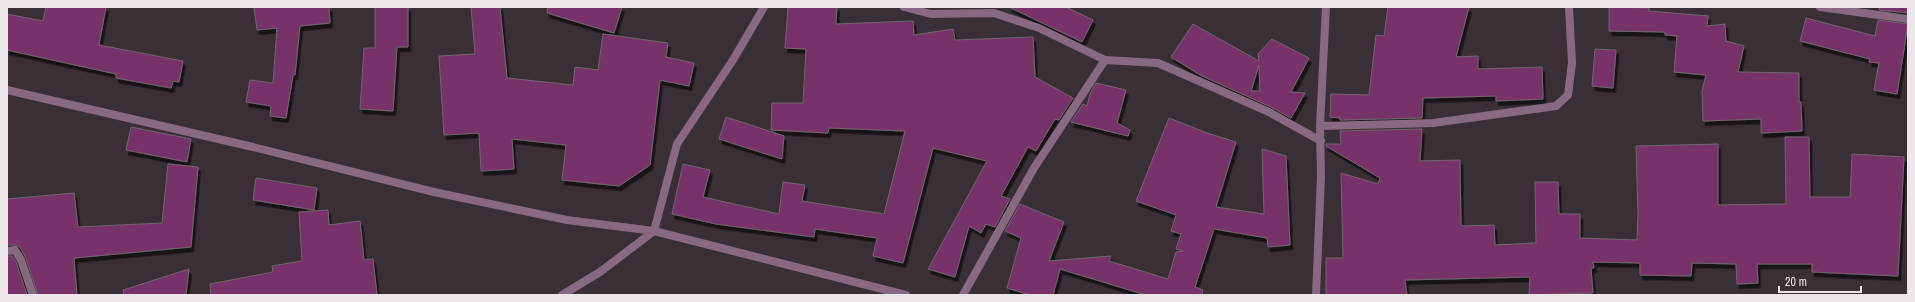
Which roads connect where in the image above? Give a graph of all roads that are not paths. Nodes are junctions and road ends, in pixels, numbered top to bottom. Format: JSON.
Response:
{"nodes":[{"id":1,"x":764,"y":7,"type":"edge"},
{"id":2,"x":904,"y":7,"type":"edge"},
{"id":3,"x":1326,"y":7,"type":"edge"},
{"id":4,"x":1569,"y":7,"type":"edge"},
{"id":5,"x":1820,"y":7,"type":"edge"},
{"id":6,"x":1908,"y":19,"type":"edge"},
{"id":7,"x":1105,"y":60,"type":"junction"},
{"id":8,"x":7,"y":90,"type":"edge"},
{"id":9,"x":1320,"y":126,"type":"junction"},
{"id":10,"x":1321,"y":141,"type":"junction"},
{"id":11,"x":654,"y":231,"type":"junction"},
{"id":12,"x":7,"y":250,"type":"edge"},
{"id":13,"x":33,"y":295,"type":"edge"},
{"id":14,"x":562,"y":295,"type":"edge"},
{"id":15,"x":906,"y":295,"type":"edge"},
{"id":16,"x":963,"y":295,"type":"edge"},
{"id":17,"x":1316,"y":295,"type":"edge"}],
"edges":[{"from":1,"to":11,"type":"street"},
{"from":2,"to":7,"type":"street"},
{"from":3,"to":9,"type":"street"},
{"from":4,"to":9,"type":"street"},
{"from":5,"to":6,"type":"street"},
{"from":7,"to":10,"type":"street"},
{"from":7,"to":16,"type":"street"},
{"from":8,"to":11,"type":"street"},
{"from":9,"to":10,"type":"street"},
{"from":10,"to":17,"type":"street"},
{"from":11,"to":14,"type":"street"},
{"from":11,"to":15,"type":"street"},
{"from":12,"to":13,"type":"street"}]}
